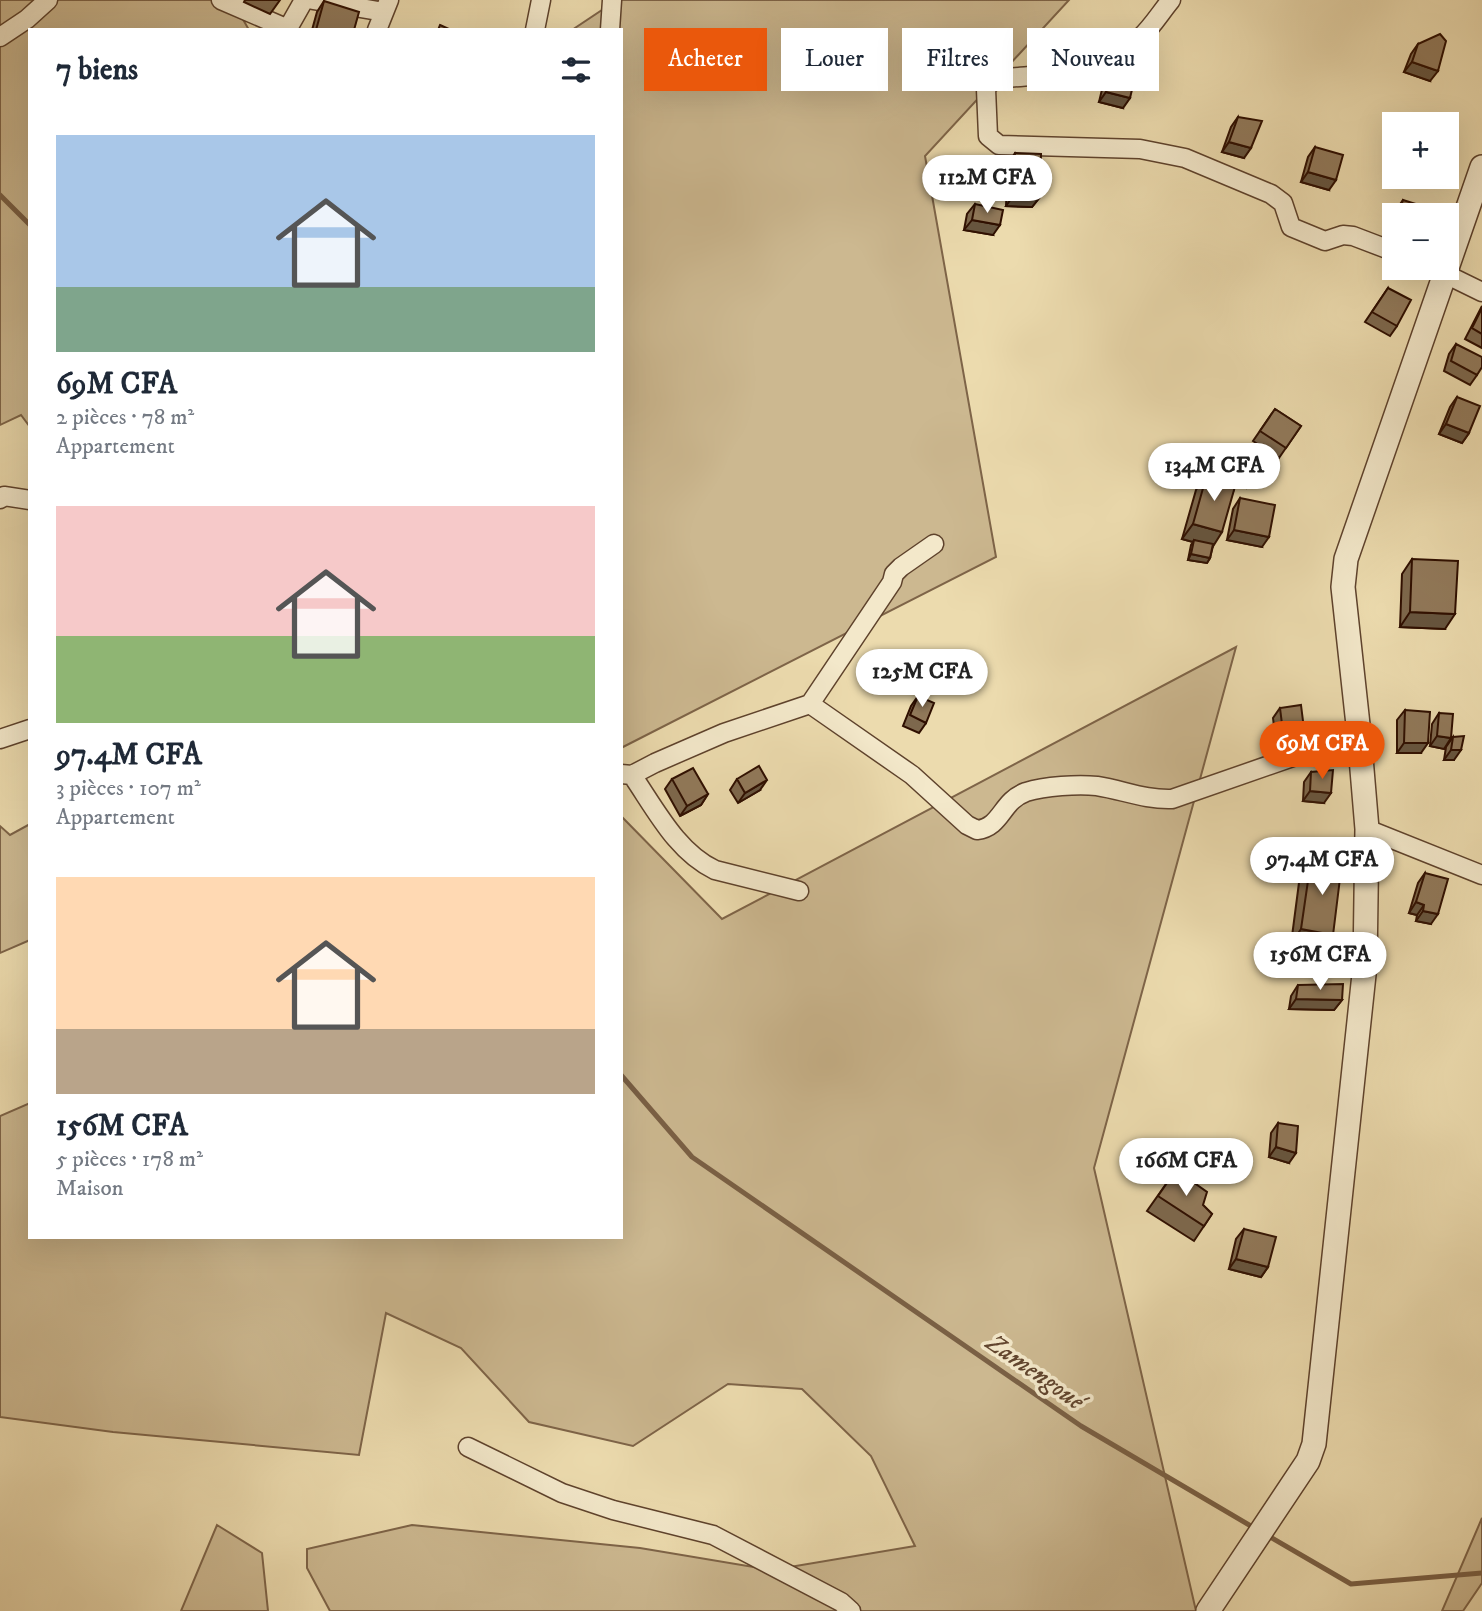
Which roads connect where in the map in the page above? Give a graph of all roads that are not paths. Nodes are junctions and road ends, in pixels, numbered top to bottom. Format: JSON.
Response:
{"nodes":[{"id":1,"x":48,"y":0,"type":"edge"},
{"id":2,"x":220,"y":0,"type":"edge"},
{"id":3,"x":304,"y":0,"type":"edge"},
{"id":4,"x":313,"y":0,"type":"edge"},
{"id":5,"x":541,"y":0,"type":"edge"},
{"id":6,"x":612,"y":0,"type":"edge"},
{"id":7,"x":1171,"y":0,"type":"edge"},
{"id":8,"x":387,"y":6,"type":"edge"},
{"id":9,"x":286,"y":28,"type":"edge"},
{"id":10,"x":289,"y":28,"type":"edge"},
{"id":11,"x":378,"y":28,"type":"edge"},
{"id":12,"x":535,"y":28,"type":"edge"},
{"id":13,"x":610,"y":28,"type":"edge"},
{"id":14,"x":0,"y":37,"type":"edge"},
{"id":15,"x":1482,"y":167,"type":"edge"},
{"id":16,"x":1459,"y":222,"type":"edge"},
{"id":17,"x":1382,"y":247,"type":"edge"},
{"id":18,"x":1436,"y":280,"type":"edge"},
{"id":19,"x":1459,"y":280,"type":"edge"},
{"id":20,"x":1482,"y":292,"type":"edge"},
{"id":21,"x":0,"y":499,"type":"edge"},
{"id":22,"x":28,"y":500,"type":"edge"},
{"id":23,"x":934,"y":544,"type":"dead end"},
{"id":24,"x":810,"y":704,"type":"junction"},
{"id":25,"x":28,"y":730,"type":"edge"},
{"id":26,"x":1359,"y":734,"type":"junction"},
{"id":27,"x":0,"y":738,"type":"edge"},
{"id":28,"x":627,"y":775,"type":"edge"},
{"id":29,"x":1367,"y":829,"type":"junction"},
{"id":30,"x":1482,"y":874,"type":"edge"},
{"id":31,"x":799,"y":891,"type":"dead end"},
{"id":32,"x":468,"y":1447,"type":"dead end"},
{"id":33,"x":851,"y":1611,"type":"edge"},
{"id":34,"x":1208,"y":1611,"type":"edge"}],
"edges":[{"from":1,"to":14,"type":"street"},
{"from":2,"to":9,"type":"street"},
{"from":3,"to":10,"type":"street"},
{"from":4,"to":8,"type":"street"},
{"from":5,"to":12,"type":"street"},
{"from":6,"to":13,"type":"street"},
{"from":7,"to":17,"type":"street"},
{"from":8,"to":11,"type":"street"},
{"from":15,"to":16,"type":"street"},
{"from":18,"to":26,"type":"street"},
{"from":19,"to":20,"type":"street"},
{"from":21,"to":22,"type":"street"},
{"from":23,"to":24,"type":"street"},
{"from":24,"to":26,"type":"street"},
{"from":24,"to":28,"type":"street"},
{"from":25,"to":27,"type":"street"},
{"from":26,"to":29,"type":"street"},
{"from":28,"to":31,"type":"street"},
{"from":29,"to":30,"type":"street"},
{"from":29,"to":34,"type":"street"},
{"from":32,"to":33,"type":"street"}]}
